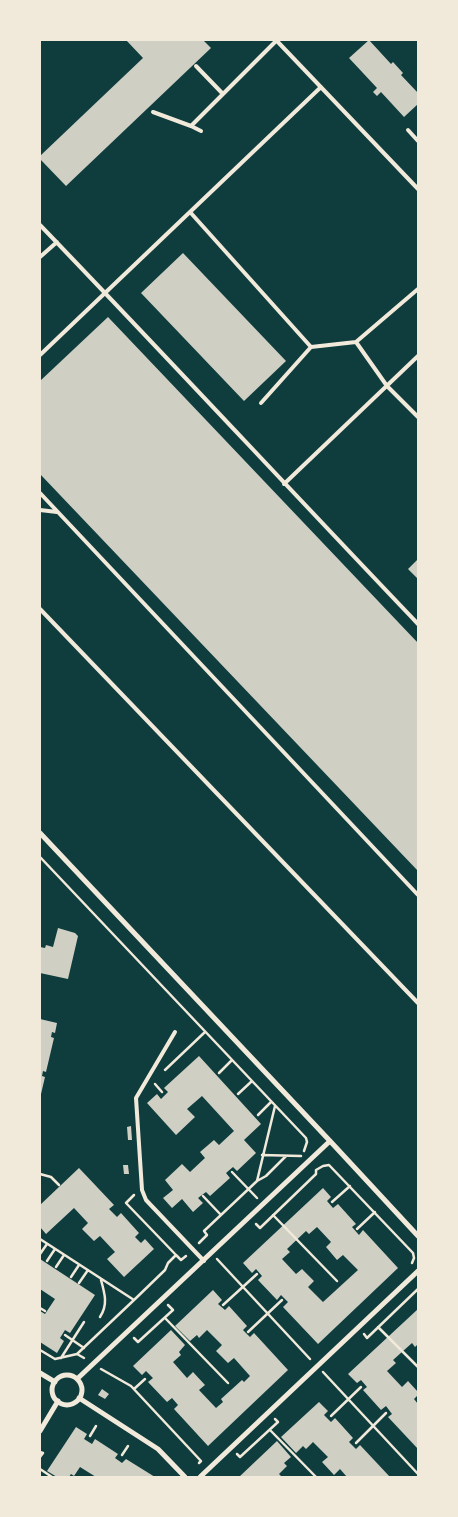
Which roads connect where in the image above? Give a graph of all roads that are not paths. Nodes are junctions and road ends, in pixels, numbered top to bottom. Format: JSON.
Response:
{"nodes":[{"id":1,"x":277,"y":40,"type":"edge"},
{"id":2,"x":196,"y":66,"type":"dead end"},
{"id":3,"x":321,"y":87,"type":"junction"},
{"id":4,"x":223,"y":94,"type":"junction"},
{"id":5,"x":153,"y":112,"type":"dead end"},
{"id":6,"x":191,"y":126,"type":"junction"},
{"id":7,"x":408,"y":130,"type":"dead end"},
{"id":8,"x":201,"y":131,"type":"dead end"},
{"id":9,"x":418,"y":141,"type":"edge"},
{"id":10,"x":418,"y":189,"type":"edge"},
{"id":11,"x":190,"y":212,"type":"junction"},
{"id":12,"x":40,"y":225,"type":"edge"},
{"id":13,"x":56,"y":242,"type":"junction"},
{"id":14,"x":40,"y":257,"type":"edge"},
{"id":15,"x":418,"y":289,"type":"edge"},
{"id":16,"x":106,"y":292,"type":"junction"},
{"id":17,"x":356,"y":342,"type":"junction"},
{"id":18,"x":310,"y":347,"type":"junction"},
{"id":19,"x":40,"y":355,"type":"edge"},
{"id":20,"x":418,"y":356,"type":"edge"},
{"id":21,"x":387,"y":386,"type":"junction"},
{"id":22,"x":261,"y":403,"type":"dead end"},
{"id":23,"x":418,"y":417,"type":"edge"},
{"id":24,"x":284,"y":484,"type":"junction"},
{"id":25,"x":40,"y":493,"type":"edge"},
{"id":26,"x":40,"y":510,"type":"edge"},
{"id":27,"x":57,"y":512,"type":"junction"},
{"id":28,"x":40,"y":609,"type":"edge"},
{"id":29,"x":418,"y":624,"type":"edge"},
{"id":30,"x":40,"y":833,"type":"edge"},
{"id":31,"x":418,"y":895,"type":"edge"},
{"id":32,"x":418,"y":1004,"type":"edge"},
{"id":33,"x":174,"y":1032,"type":"dead end"},
{"id":34,"x":330,"y":1141,"type":"junction"},
{"id":35,"x":418,"y":1236,"type":"edge"},
{"id":36,"x":204,"y":1261,"type":"junction"},
{"id":37,"x":418,"y":1271,"type":"edge"},
{"id":38,"x":40,"y":1373,"type":"edge"},
{"id":39,"x":77,"y":1379,"type":"junction"},
{"id":40,"x":55,"y":1382,"type":"junction"},
{"id":41,"x":80,"y":1398,"type":"junction"},
{"id":42,"x":58,"y":1401,"type":"junction"},
{"id":43,"x":40,"y":1431,"type":"edge"},
{"id":44,"x":186,"y":1477,"type":"edge"},
{"id":45,"x":200,"y":1477,"type":"edge"}],
"edges":[{"from":1,"to":3,"type":"lane"},
{"from":1,"to":4,"type":"lane"},
{"from":2,"to":4,"type":"lane"},
{"from":3,"to":10,"type":"lane"},
{"from":3,"to":11,"type":"lane"},
{"from":4,"to":6,"type":"lane"},
{"from":5,"to":6,"type":"lane"},
{"from":6,"to":8,"type":"lane"},
{"from":7,"to":9,"type":"lane"},
{"from":11,"to":16,"type":"lane"},
{"from":11,"to":18,"type":"lane"},
{"from":12,"to":13,"type":"lane"},
{"from":13,"to":14,"type":"lane"},
{"from":13,"to":16,"type":"lane"},
{"from":15,"to":17,"type":"lane"},
{"from":16,"to":19,"type":"lane"},
{"from":16,"to":24,"type":"lane"},
{"from":17,"to":18,"type":"lane"},
{"from":17,"to":21,"type":"lane"},
{"from":18,"to":22,"type":"lane"},
{"from":20,"to":21,"type":"lane"},
{"from":21,"to":23,"type":"lane"},
{"from":21,"to":24,"type":"lane"},
{"from":24,"to":29,"type":"lane"},
{"from":25,"to":27,"type":"lane"},
{"from":26,"to":27,"type":"lane"},
{"from":27,"to":31,"type":"lane"},
{"from":28,"to":32,"type":"lane"},
{"from":30,"to":34,"type":"street"},
{"from":33,"to":36,"type":"lane"},
{"from":34,"to":35,"type":"street"},
{"from":34,"to":36,"type":"street"},
{"from":36,"to":39,"type":"street"},
{"from":37,"to":45,"type":"street"},
{"from":38,"to":40,"type":"street"},
{"from":39,"to":40,"type":"street"},
{"from":39,"to":41,"type":"street"},
{"from":40,"to":42,"type":"street"},
{"from":41,"to":42,"type":"street"},
{"from":41,"to":44,"type":"street"},
{"from":42,"to":43,"type":"street"}]}
